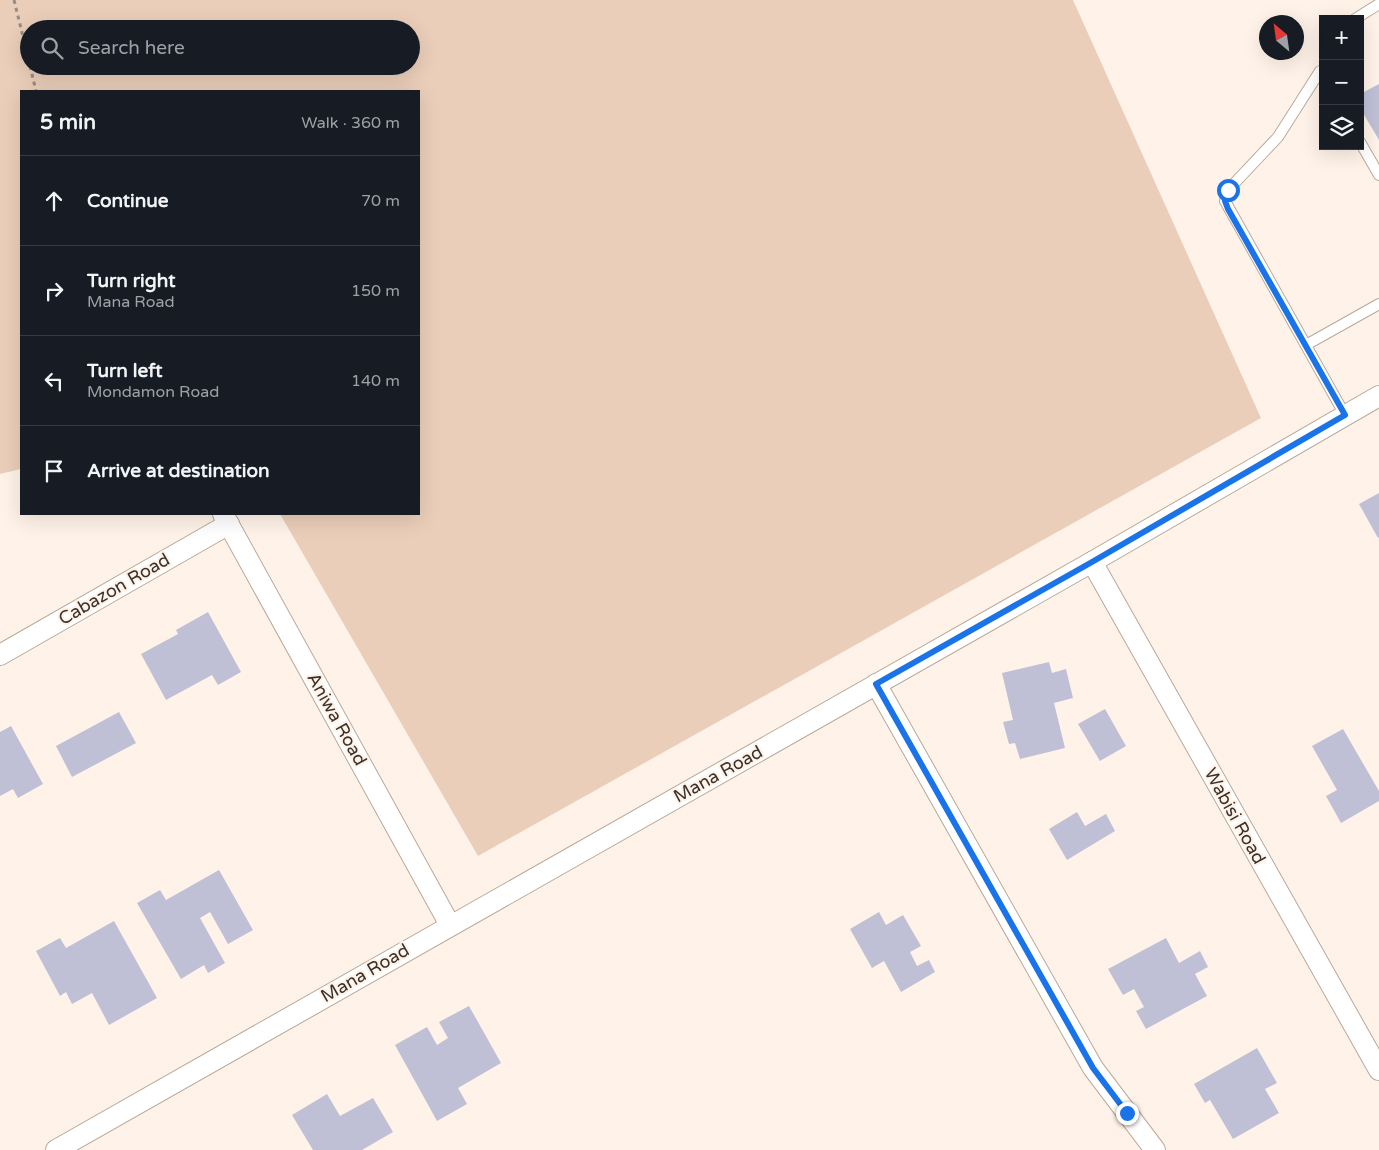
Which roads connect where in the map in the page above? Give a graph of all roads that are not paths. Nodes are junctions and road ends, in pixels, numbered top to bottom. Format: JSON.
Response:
{"nodes":[{"id":1,"x":1379,"y":4,"type":"edge"},
{"id":2,"x":1361,"y":15,"type":"edge"},
{"id":3,"x":1319,"y":74,"type":"edge"},
{"id":4,"x":1364,"y":149,"type":"edge"},
{"id":5,"x":1379,"y":175,"type":"edge"},
{"id":6,"x":1379,"y":304,"type":"edge"},
{"id":7,"x":1306,"y":345,"type":"junction"},
{"id":8,"x":1379,"y":396,"type":"edge"},
{"id":9,"x":1345,"y":415,"type":"junction"},
{"id":10,"x":226,"y":519,"type":"edge"},
{"id":11,"x":1092,"y":562,"type":"junction"},
{"id":12,"x":0,"y":655,"type":"edge"},
{"id":13,"x":876,"y":684,"type":"junction"},
{"id":14,"x":450,"y":925,"type":"junction"},
{"id":15,"x":1379,"y":1070,"type":"edge"},
{"id":16,"x":56,"y":1150,"type":"edge"},
{"id":17,"x":1155,"y":1150,"type":"edge"}],
"edges":[{"from":1,"to":2,"type":"lane"},
{"from":3,"to":7,"type":"lane"},
{"from":4,"to":5,"type":"lane"},
{"from":6,"to":7,"type":"lane"},
{"from":7,"to":9,"type":"lane"},
{"from":8,"to":9,"type":"street","name":"Mana Road"},
{"from":9,"to":11,"type":"street","name":"Mana Road"},
{"from":10,"to":12,"type":"street","name":"Cabazon Road"},
{"from":10,"to":14,"type":"street","name":"Aniwa Road"},
{"from":11,"to":13,"type":"street","name":"Mana Road"},
{"from":11,"to":15,"type":"street","name":"Wabisi Road"},
{"from":13,"to":14,"type":"street","name":"Mana Road"},
{"from":13,"to":17,"type":"street"},
{"from":14,"to":16,"type":"street","name":"Mana Road"}]}
